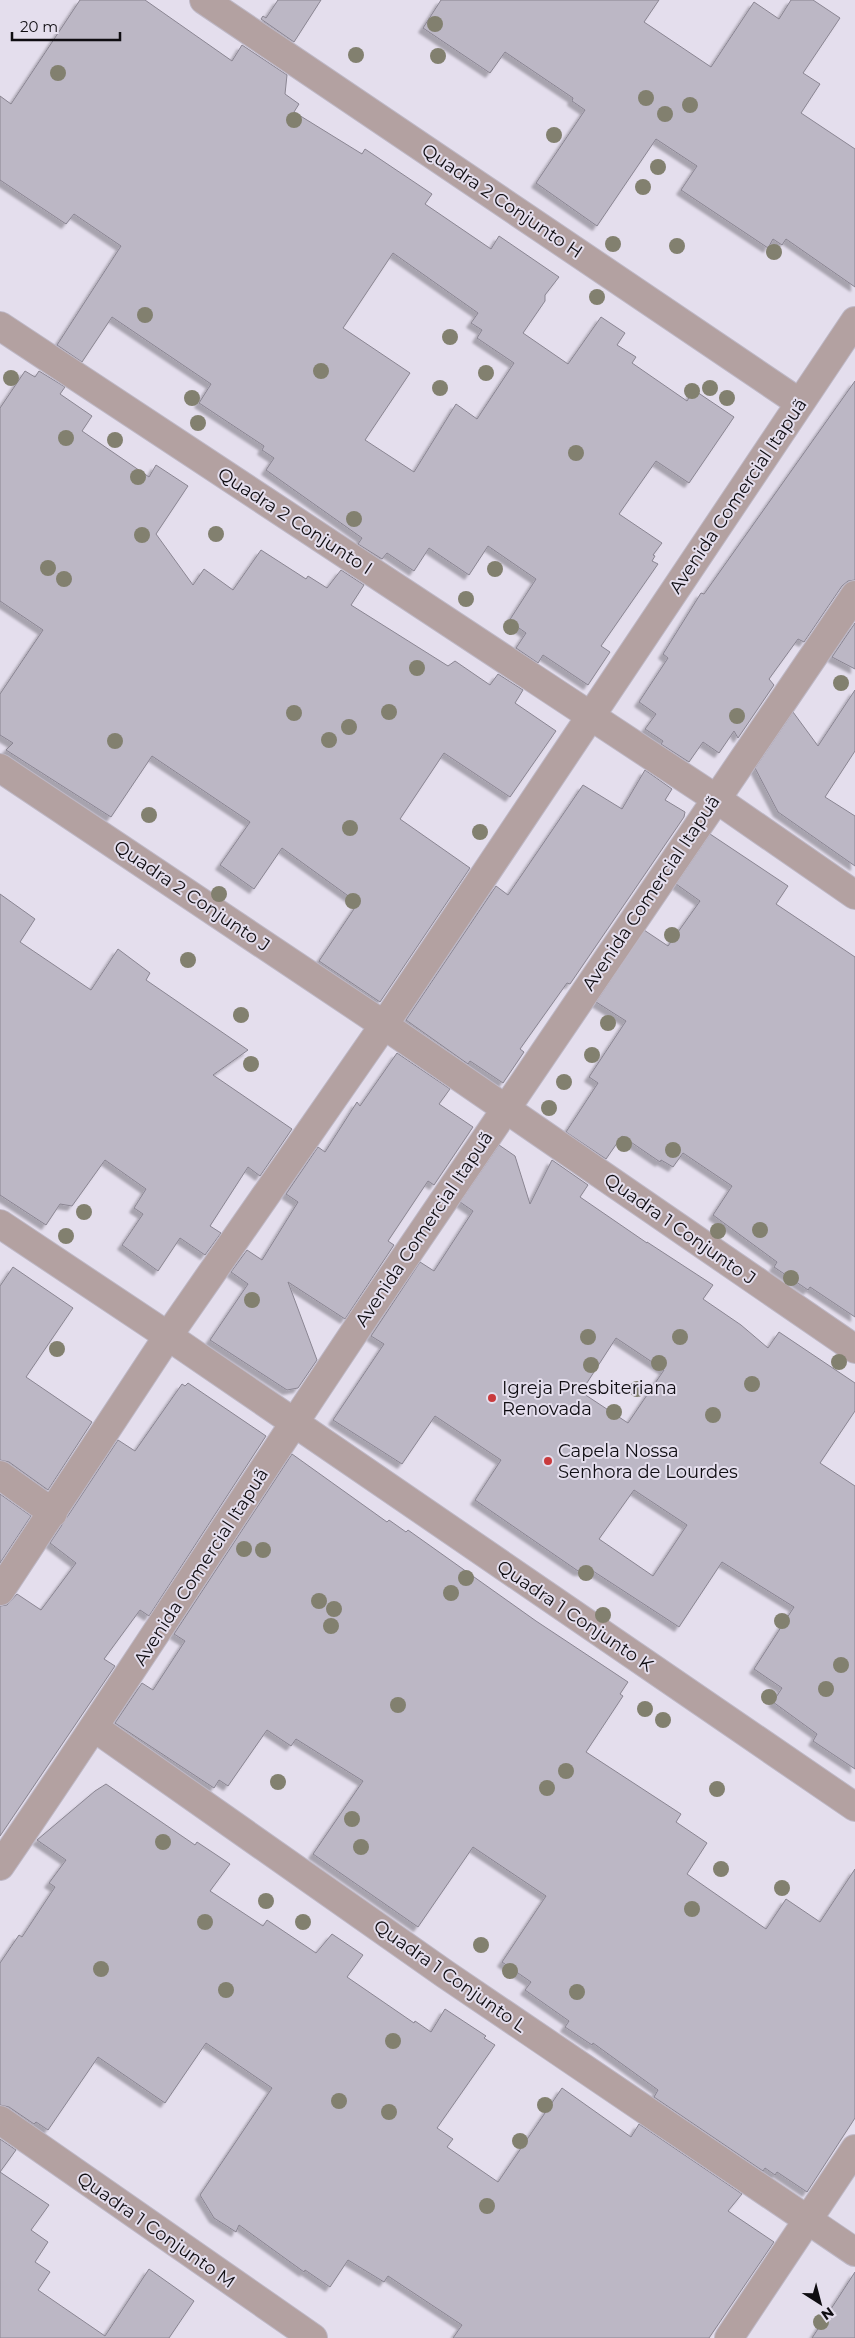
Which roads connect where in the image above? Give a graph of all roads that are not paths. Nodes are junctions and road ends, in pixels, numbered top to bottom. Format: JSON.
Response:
{"nodes":[{"id":1,"x":204,"y":0,"type":"edge"},
{"id":2,"x":855,"y":321,"type":"edge"},
{"id":3,"x":0,"y":326,"type":"edge"},
{"id":4,"x":800,"y":403,"type":"junction"},
{"id":5,"x":855,"y":596,"type":"edge"},
{"id":6,"x":591,"y":716,"type":"junction"},
{"id":7,"x":0,"y":768,"type":"edge"},
{"id":8,"x":715,"y":798,"type":"junction"},
{"id":9,"x":855,"y":895,"type":"edge"},
{"id":10,"x":384,"y":1025,"type":"junction"},
{"id":11,"x":505,"y":1108,"type":"junction"},
{"id":12,"x":0,"y":1224,"type":"edge"},
{"id":13,"x":168,"y":1336,"type":"junction"},
{"id":14,"x":855,"y":1349,"type":"edge"},
{"id":15,"x":295,"y":1424,"type":"junction"},
{"id":16,"x":0,"y":1475,"type":"edge"},
{"id":17,"x":53,"y":1513,"type":"junction"},
{"id":18,"x":0,"y":1591,"type":"edge"},
{"id":19,"x":95,"y":1728,"type":"junction"},
{"id":20,"x":855,"y":1807,"type":"edge"},
{"id":21,"x":0,"y":1866,"type":"edge"},
{"id":22,"x":0,"y":2120,"type":"edge"},
{"id":23,"x":855,"y":2149,"type":"edge"},
{"id":24,"x":807,"y":2221,"type":"junction"},
{"id":25,"x":855,"y":2252,"type":"edge"},
{"id":26,"x":313,"y":2338,"type":"edge"},
{"id":27,"x":729,"y":2338,"type":"edge"}],
"edges":[{"from":1,"to":4,"type":"street","name":"Quadra 2 Conjunto H"},
{"from":2,"to":4,"type":"street","name":"Avenida Comercial Itapuã"},
{"from":3,"to":6,"type":"street","name":"Quadra 2 Conjunto I"},
{"from":4,"to":6,"type":"street","name":"Avenida Comercial Itapuã"},
{"from":5,"to":8,"type":"street","name":"Avenida Comercial Itapuã"},
{"from":6,"to":8,"type":"street","name":"Quadra 2 Conjunto I"},
{"from":6,"to":10,"type":"street","name":"Avenida Comercial Itapuã"},
{"from":7,"to":10,"type":"street","name":"Quadra 2 Conjunto J"},
{"from":8,"to":9,"type":"street","name":"Quadra 2 Conjunto I"},
{"from":8,"to":11,"type":"street","name":"Avenida Comercial Itapuã"},
{"from":10,"to":11,"type":"street","name":"Quadra 2 Conjunto J"},
{"from":10,"to":13,"type":"street","name":"Avenida Comercial Itapuã"},
{"from":11,"to":14,"type":"street","name":"Quadra 1 Conjunto J"},
{"from":11,"to":15,"type":"street","name":"Avenida Comercial Itapuã"},
{"from":12,"to":13,"type":"street","name":"Quadra 1 Conjunto K"},
{"from":13,"to":15,"type":"street","name":"Quadra 1 Conjunto K"},
{"from":13,"to":17,"type":"street","name":"Avenida Comercial Itapuã"},
{"from":15,"to":19,"type":"street","name":"Avenida Comercial Itapuã"},
{"from":15,"to":20,"type":"street","name":"Quadra 1 Conjunto K"},
{"from":16,"to":17,"type":"street"},
{"from":17,"to":18,"type":"street","name":"Avenida Comercial Itapuã"},
{"from":19,"to":21,"type":"street","name":"Avenida Comercial Itapuã"},
{"from":19,"to":24,"type":"street","name":"Quadra 1 Conjunto L"},
{"from":22,"to":26,"type":"street","name":"Quadra 1 Conjunto M"},
{"from":23,"to":24,"type":"street"},
{"from":24,"to":25,"type":"street","name":"Quadra 1 Conjunto L"},
{"from":24,"to":27,"type":"street"}]}
